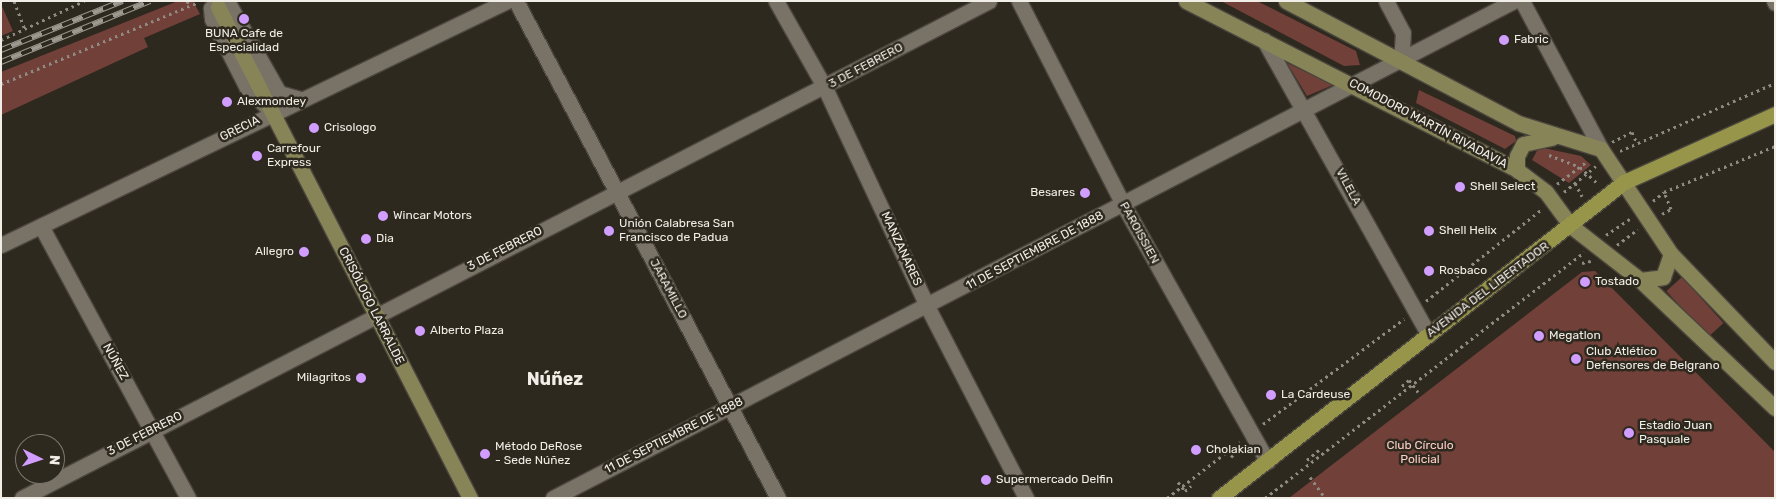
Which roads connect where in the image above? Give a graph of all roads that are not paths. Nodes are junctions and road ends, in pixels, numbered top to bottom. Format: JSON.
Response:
{"nodes":[{"id":1,"x":507,"y":1,"type":"edge"},
{"id":2,"x":516,"y":1,"type":"edge"},
{"id":3,"x":776,"y":1,"type":"edge"},
{"id":4,"x":989,"y":1,"type":"edge"},
{"id":5,"x":1019,"y":1,"type":"edge"},
{"id":6,"x":1186,"y":1,"type":"edge"},
{"id":7,"x":1286,"y":1,"type":"edge"},
{"id":8,"x":1386,"y":1,"type":"edge"},
{"id":9,"x":1514,"y":1,"type":"edge"},
{"id":10,"x":1522,"y":1,"type":"edge"},
{"id":11,"x":221,"y":3,"type":"edge"},
{"id":12,"x":1264,"y":40,"type":"junction"},
{"id":13,"x":1401,"y":61,"type":"junction"},
{"id":14,"x":1356,"y":85,"type":"junction"},
{"id":15,"x":825,"y":88,"type":"junction"},
{"id":16,"x":300,"y":99,"type":"junction"},
{"id":17,"x":1306,"y":112,"type":"junction"},
{"id":18,"x":273,"y":113,"type":"junction"},
{"id":19,"x":1775,"y":114,"type":"edge"},
{"id":20,"x":1553,"y":138,"type":"junction"},
{"id":21,"x":1604,"y":154,"type":"junction"},
{"id":22,"x":1517,"y":170,"type":"junction"},
{"id":23,"x":1624,"y":182,"type":"junction"},
{"id":24,"x":617,"y":192,"type":"junction"},
{"id":25,"x":1124,"y":204,"type":"junction"},
{"id":26,"x":41,"y":226,"type":"junction"},
{"id":27,"x":1571,"y":226,"type":"junction"},
{"id":28,"x":1,"y":245,"type":"edge"},
{"id":29,"x":1671,"y":254,"type":"junction"},
{"id":30,"x":1640,"y":280,"type":"junction"},
{"id":31,"x":928,"y":308,"type":"junction"},
{"id":32,"x":376,"y":315,"type":"junction"},
{"id":33,"x":1429,"y":335,"type":"junction"},
{"id":34,"x":1775,"y":362,"type":"edge"},
{"id":35,"x":730,"y":408,"type":"junction"},
{"id":36,"x":1775,"y":408,"type":"edge"},
{"id":37,"x":152,"y":430,"type":"junction"},
{"id":38,"x":1267,"y":460,"type":"junction"},
{"id":39,"x":22,"y":498,"type":"edge"},
{"id":40,"x":188,"y":498,"type":"edge"},
{"id":41,"x":470,"y":498,"type":"edge"},
{"id":42,"x":554,"y":498,"type":"edge"},
{"id":43,"x":778,"y":498,"type":"edge"},
{"id":44,"x":1026,"y":498,"type":"edge"},
{"id":45,"x":1219,"y":498,"type":"edge"}],
"edges":[{"from":1,"to":16,"type":"street","name":"GRECIA"},
{"from":2,"to":24,"type":"street","name":"JARAMILLO"},
{"from":3,"to":15,"type":"street","name":"MANZANARES"},
{"from":4,"to":15,"type":"street","name":"3 DE FEBRERO"},
{"from":5,"to":25,"type":"street","name":"PAROISSIEN"},
{"from":6,"to":12,"type":"street","name":"COMODORO MARTÍN RIVADAVIA"},
{"from":7,"to":13,"type":"street"},
{"from":8,"to":13,"type":"street"},
{"from":9,"to":13,"type":"street","name":"11 DE SEPTIEMBRE DE 1888"},
{"from":10,"to":21,"type":"street"},
{"from":11,"to":16,"type":"street","name":"CRISÓLOGO LARRALDE"},
{"from":11,"to":18,"type":"street","name":"CRISÓLOGO LARRALDE"},
{"from":12,"to":14,"type":"street","name":"COMODORO MARTÍN RIVADAVIA"},
{"from":12,"to":17,"type":"street","name":"VILELA"},
{"from":13,"to":14,"type":"street","name":"11 DE SEPTIEMBRE DE 1888"},
{"from":13,"to":20,"type":"street"},
{"from":14,"to":17,"type":"street","name":"11 DE SEPTIEMBRE DE 1888"},
{"from":14,"to":22,"type":"street","name":"COMODORO MARTÍN RIVADAVIA"},
{"from":15,"to":24,"type":"street","name":"3 DE FEBRERO"},
{"from":15,"to":31,"type":"street","name":"MANZANARES"},
{"from":16,"to":18,"type":"street","name":"GRECIA"},
{"from":17,"to":25,"type":"street","name":"11 DE SEPTIEMBRE DE 1888"},
{"from":17,"to":33,"type":"street","name":"VILELA"},
{"from":18,"to":26,"type":"street","name":"GRECIA"},
{"from":18,"to":32,"type":"street","name":"CRISÓLOGO LARRALDE"},
{"from":19,"to":23,"type":"main road","name":"AVENIDA DEL LIBERTADOR"},
{"from":20,"to":21,"type":"street"},
{"from":20,"to":22,"type":"street"},
{"from":21,"to":23,"type":"street"},
{"from":22,"to":27,"type":"street","name":"COMODORO MARTÍN RIVADAVIA"},
{"from":23,"to":27,"type":"main road","name":"AVENIDA DEL LIBERTADOR"},
{"from":23,"to":29,"type":"street"},
{"from":24,"to":32,"type":"street","name":"3 DE FEBRERO"},
{"from":24,"to":35,"type":"street","name":"JARAMILLO"},
{"from":25,"to":31,"type":"street","name":"11 DE SEPTIEMBRE DE 1888"},
{"from":25,"to":38,"type":"street","name":"PAROISSIEN"},
{"from":26,"to":28,"type":"street","name":"GRECIA"},
{"from":26,"to":37,"type":"street","name":"NÚÑEZ"},
{"from":27,"to":30,"type":"street","name":"COMODORO MARTÍN RIVADAVIA"},
{"from":27,"to":33,"type":"main road","name":"AVENIDA DEL LIBERTADOR"},
{"from":29,"to":30,"type":"street"},
{"from":29,"to":34,"type":"street"},
{"from":30,"to":36,"type":"street","name":"COMODORO MARTÍN RIVADAVIA"},
{"from":31,"to":35,"type":"street","name":"11 DE SEPTIEMBRE DE 1888"},
{"from":31,"to":44,"type":"street","name":"MANZANARES"},
{"from":32,"to":37,"type":"street","name":"3 DE FEBRERO"},
{"from":32,"to":41,"type":"street","name":"CRISÓLOGO LARRALDE"},
{"from":33,"to":38,"type":"main road","name":"AVENIDA DEL LIBERTADOR"},
{"from":35,"to":42,"type":"street","name":"11 DE SEPTIEMBRE DE 1888"},
{"from":35,"to":43,"type":"street","name":"JARAMILLO"},
{"from":37,"to":39,"type":"street","name":"3 DE FEBRERO"},
{"from":37,"to":40,"type":"street","name":"NÚÑEZ"},
{"from":38,"to":45,"type":"main road","name":"AVENIDA DEL LIBERTADOR"}]}
